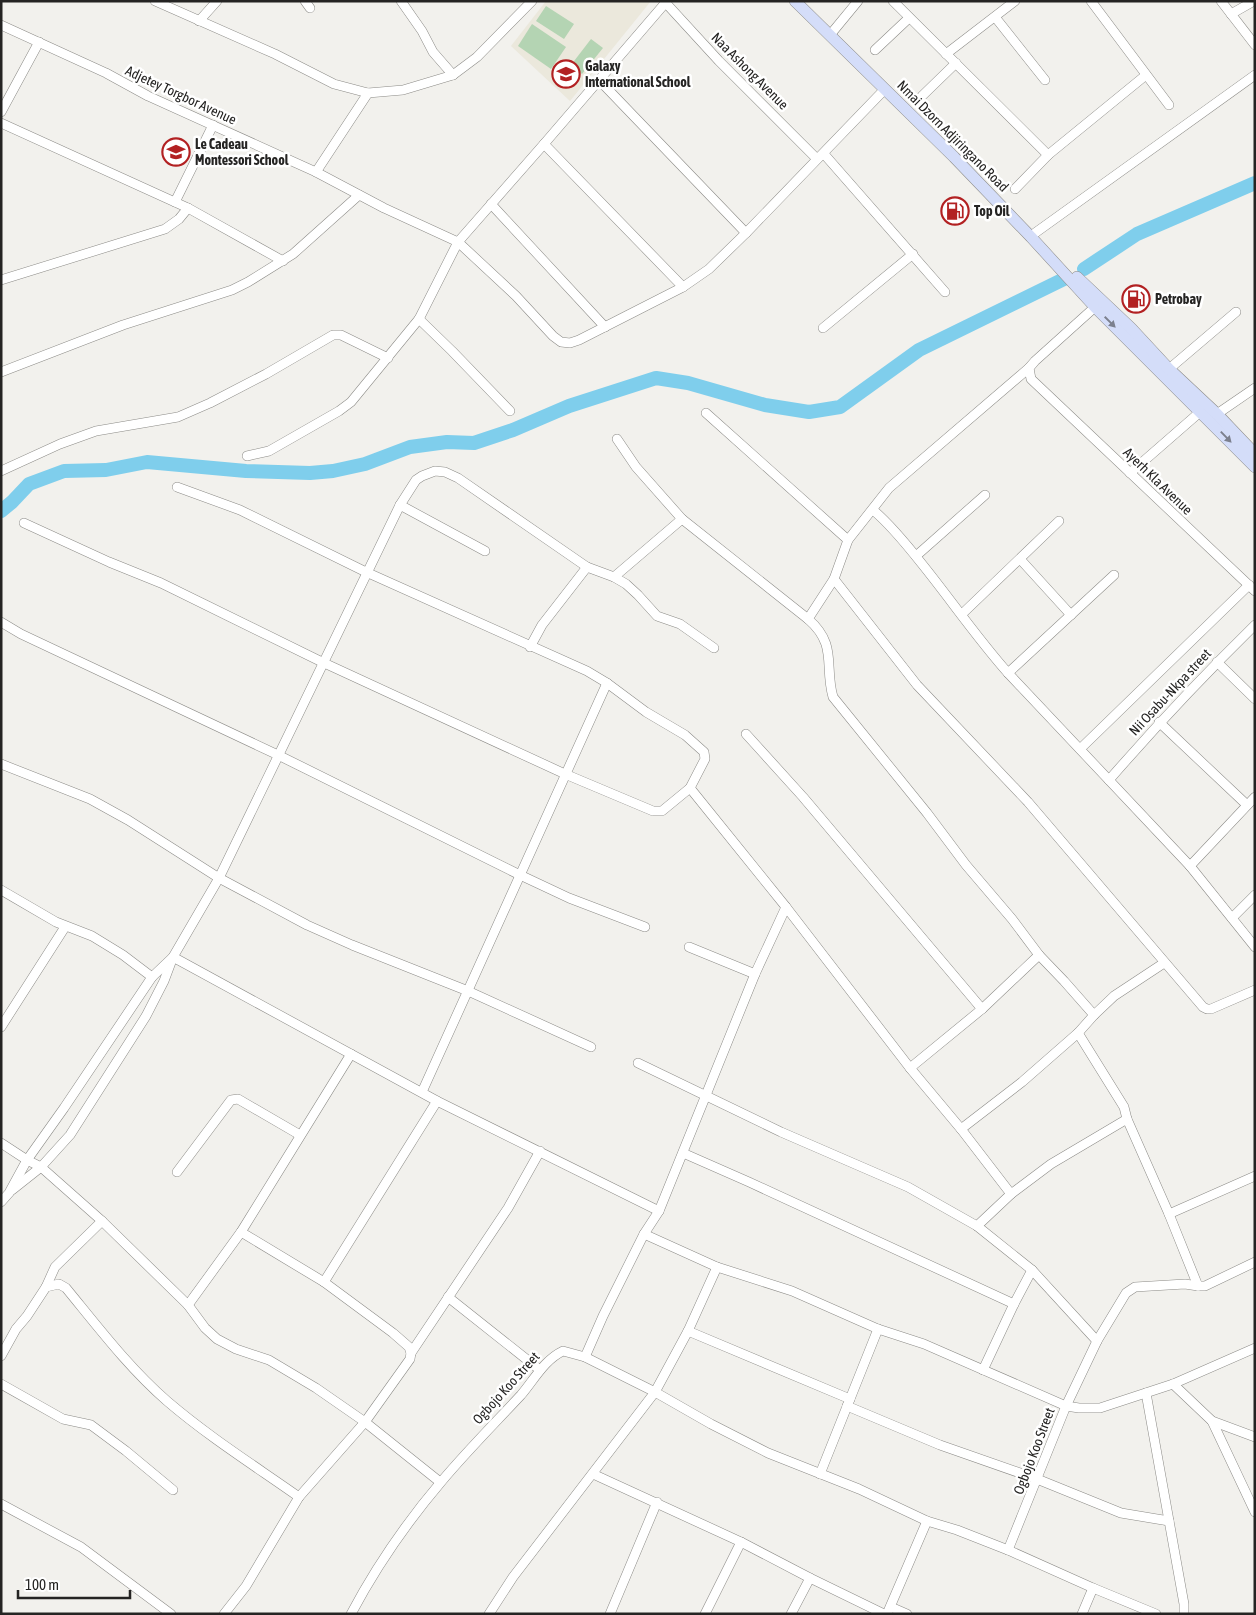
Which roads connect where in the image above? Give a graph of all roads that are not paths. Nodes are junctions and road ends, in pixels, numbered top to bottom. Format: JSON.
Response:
{"nodes":[{"id":1,"x":155,"y":1,"type":"edge"},
{"id":2,"x":218,"y":1,"type":"edge"},
{"id":3,"x":401,"y":1,"type":"edge"},
{"id":4,"x":532,"y":1,"type":"edge"},
{"id":5,"x":795,"y":1,"type":"edge"},
{"id":6,"x":806,"y":1,"type":"edge"},
{"id":7,"x":858,"y":1,"type":"edge"},
{"id":8,"x":893,"y":1,"type":"edge"},
{"id":9,"x":1015,"y":1,"type":"edge"},
{"id":10,"x":1091,"y":1,"type":"edge"},
{"id":11,"x":1221,"y":1,"type":"edge"},
{"id":12,"x":1254,"y":1,"type":"edge"},
{"id":13,"x":665,"y":2,"type":"edge"},
{"id":14,"x":1231,"y":14,"type":"junction"},
{"id":15,"x":995,"y":17,"type":"junction"},
{"id":16,"x":909,"y":18,"type":"junction"},
{"id":17,"x":199,"y":20,"type":"junction"},
{"id":18,"x":1,"y":25,"type":"edge"},
{"id":19,"x":832,"y":32,"type":"junction"},
{"id":20,"x":39,"y":42,"type":"junction"},
{"id":21,"x":1255,"y":45,"type":"edge"},
{"id":22,"x":875,"y":50,"type":"dead end"},
{"id":23,"x":946,"y":54,"type":"junction"},
{"id":24,"x":956,"y":63,"type":"junction"},
{"id":25,"x":453,"y":75,"type":"junction"},
{"id":26,"x":1146,"y":75,"type":"junction"},
{"id":27,"x":1255,"y":75,"type":"edge"},
{"id":28,"x":599,"y":80,"type":"junction"},
{"id":29,"x":1046,"y":80,"type":"dead end"},
{"id":30,"x":886,"y":89,"type":"junction"},
{"id":31,"x":368,"y":93,"type":"junction"},
{"id":32,"x":922,"y":96,"type":"dead end"},
{"id":33,"x":1169,"y":105,"type":"dead end"},
{"id":34,"x":1,"y":112,"type":"edge"},
{"id":35,"x":1,"y":123,"type":"edge"},
{"id":36,"x":213,"y":125,"type":"junction"},
{"id":37,"x":544,"y":144,"type":"junction"},
{"id":38,"x":1048,"y":155,"type":"junction"},
{"id":39,"x":821,"y":156,"type":"junction"},
{"id":40,"x":316,"y":172,"type":"junction"},
{"id":41,"x":1014,"y":189,"type":"dead end"},
{"id":42,"x":359,"y":195,"type":"junction"},
{"id":43,"x":175,"y":202,"type":"junction"},
{"id":44,"x":491,"y":204,"type":"junction"},
{"id":45,"x":188,"y":208,"type":"junction"},
{"id":46,"x":746,"y":233,"type":"junction"},
{"id":47,"x":1035,"y":233,"type":"junction"},
{"id":48,"x":458,"y":242,"type":"junction"},
{"id":49,"x":913,"y":254,"type":"junction"},
{"id":50,"x":283,"y":261,"type":"junction"},
{"id":51,"x":1,"y":280,"type":"edge"},
{"id":52,"x":683,"y":287,"type":"junction"},
{"id":53,"x":945,"y":292,"type":"dead end"},
{"id":54,"x":1095,"y":307,"type":"junction"},
{"id":55,"x":1236,"y":312,"type":"dead end"},
{"id":56,"x":419,"y":319,"type":"junction"},
{"id":57,"x":605,"y":327,"type":"junction"},
{"id":58,"x":823,"y":328,"type":"dead end"},
{"id":59,"x":388,"y":358,"type":"junction"},
{"id":60,"x":1029,"y":368,"type":"junction"},
{"id":61,"x":1169,"y":369,"type":"junction"},
{"id":62,"x":1,"y":372,"type":"edge"},
{"id":63,"x":1255,"y":388,"type":"edge"},
{"id":64,"x":510,"y":411,"type":"dead end"},
{"id":65,"x":1200,"y":412,"type":"junction"},
{"id":66,"x":706,"y":413,"type":"dead end"},
{"id":67,"x":1217,"y":414,"type":"junction"},
{"id":68,"x":617,"y":439,"type":"dead end"},
{"id":69,"x":1255,"y":454,"type":"edge"},
{"id":70,"x":247,"y":456,"type":"dead end"},
{"id":71,"x":1255,"y":467,"type":"edge"},
{"id":72,"x":1,"y":471,"type":"edge"},
{"id":73,"x":1130,"y":473,"type":"junction"},
{"id":74,"x":176,"y":487,"type":"dead end"},
{"id":75,"x":985,"y":495,"type":"dead end"},
{"id":76,"x":400,"y":505,"type":"junction"},
{"id":77,"x":873,"y":510,"type":"junction"},
{"id":78,"x":682,"y":519,"type":"junction"},
{"id":79,"x":1059,"y":521,"type":"dead end"},
{"id":80,"x":24,"y":523,"type":"dead end"},
{"id":81,"x":848,"y":540,"type":"junction"},
{"id":82,"x":485,"y":551,"type":"dead end"},
{"id":83,"x":916,"y":556,"type":"junction"},
{"id":84,"x":1020,"y":559,"type":"junction"},
{"id":85,"x":588,"y":567,"type":"junction"},
{"id":86,"x":366,"y":572,"type":"junction"},
{"id":87,"x":1114,"y":575,"type":"dead end"},
{"id":88,"x":614,"y":577,"type":"junction"},
{"id":89,"x":834,"y":579,"type":"junction"},
{"id":90,"x":1252,"y":588,"type":"edge"},
{"id":91,"x":962,"y":614,"type":"junction"},
{"id":92,"x":1071,"y":615,"type":"junction"},
{"id":93,"x":808,"y":619,"type":"junction"},
{"id":94,"x":1,"y":622,"type":"edge"},
{"id":95,"x":1255,"y":625,"type":"edge"},
{"id":96,"x":530,"y":647,"type":"junction"},
{"id":97,"x":714,"y":648,"type":"dead end"},
{"id":98,"x":322,"y":662,"type":"junction"},
{"id":99,"x":1217,"y":662,"type":"junction"},
{"id":100,"x":1008,"y":673,"type":"junction"},
{"id":101,"x":607,"y":683,"type":"junction"},
{"id":102,"x":1255,"y":699,"type":"edge"},
{"id":103,"x":1159,"y":722,"type":"junction"},
{"id":104,"x":746,"y":734,"type":"dead end"},
{"id":105,"x":1080,"y":749,"type":"junction"},
{"id":106,"x":278,"y":755,"type":"junction"},
{"id":107,"x":1,"y":764,"type":"edge"},
{"id":108,"x":565,"y":774,"type":"junction"},
{"id":109,"x":1109,"y":780,"type":"junction"},
{"id":110,"x":690,"y":788,"type":"junction"},
{"id":111,"x":1255,"y":797,"type":"edge"},
{"id":112,"x":1247,"y":805,"type":"junction"},
{"id":113,"x":1190,"y":866,"type":"junction"},
{"id":114,"x":520,"y":875,"type":"junction"},
{"id":115,"x":218,"y":878,"type":"junction"},
{"id":116,"x":1,"y":890,"type":"edge"},
{"id":117,"x":1255,"y":895,"type":"edge"},
{"id":118,"x":786,"y":907,"type":"junction"},
{"id":119,"x":1232,"y":918,"type":"junction"},
{"id":120,"x":65,"y":927,"type":"junction"},
{"id":121,"x":645,"y":927,"type":"dead end"},
{"id":122,"x":689,"y":947,"type":"dead end"},
{"id":123,"x":1255,"y":947,"type":"edge"},
{"id":124,"x":1039,"y":956,"type":"junction"},
{"id":125,"x":173,"y":957,"type":"junction"},
{"id":126,"x":1164,"y":963,"type":"junction"},
{"id":127,"x":755,"y":974,"type":"junction"},
{"id":128,"x":152,"y":977,"type":"junction"},
{"id":129,"x":1255,"y":990,"type":"edge"},
{"id":130,"x":468,"y":992,"type":"junction"},
{"id":131,"x":982,"y":1009,"type":"junction"},
{"id":132,"x":1094,"y":1015,"type":"junction"},
{"id":133,"x":1,"y":1028,"type":"edge"},
{"id":134,"x":1078,"y":1033,"type":"junction"},
{"id":135,"x":591,"y":1047,"type":"dead end"},
{"id":136,"x":351,"y":1054,"type":"junction"},
{"id":137,"x":638,"y":1062,"type":"dead end"},
{"id":138,"x":910,"y":1068,"type":"junction"},
{"id":139,"x":422,"y":1092,"type":"junction"},
{"id":140,"x":706,"y":1095,"type":"junction"},
{"id":141,"x":437,"y":1101,"type":"junction"},
{"id":142,"x":1127,"y":1119,"type":"junction"},
{"id":143,"x":961,"y":1129,"type":"junction"},
{"id":144,"x":300,"y":1135,"type":"junction"},
{"id":145,"x":1,"y":1143,"type":"edge"},
{"id":146,"x":540,"y":1152,"type":"junction"},
{"id":147,"x":683,"y":1153,"type":"junction"},
{"id":148,"x":27,"y":1160,"type":"junction"},
{"id":149,"x":41,"y":1166,"type":"junction"},
{"id":150,"x":177,"y":1172,"type":"dead end"},
{"id":151,"x":1255,"y":1176,"type":"edge"},
{"id":152,"x":9,"y":1193,"type":"junction"},
{"id":153,"x":1011,"y":1194,"type":"junction"},
{"id":154,"x":1,"y":1202,"type":"edge"},
{"id":155,"x":659,"y":1211,"type":"junction"},
{"id":156,"x":1169,"y":1214,"type":"junction"},
{"id":157,"x":102,"y":1221,"type":"junction"},
{"id":158,"x":977,"y":1226,"type":"junction"},
{"id":159,"x":241,"y":1232,"type":"junction"},
{"id":160,"x":644,"y":1234,"type":"junction"},
{"id":161,"x":1255,"y":1262,"type":"edge"},
{"id":162,"x":716,"y":1266,"type":"junction"},
{"id":163,"x":1032,"y":1270,"type":"junction"},
{"id":164,"x":324,"y":1282,"type":"junction"},
{"id":165,"x":1198,"y":1286,"type":"junction"},
{"id":166,"x":46,"y":1287,"type":"junction"},
{"id":167,"x":448,"y":1297,"type":"junction"},
{"id":168,"x":1014,"y":1304,"type":"junction"},
{"id":169,"x":188,"y":1305,"type":"junction"},
{"id":170,"x":878,"y":1329,"type":"junction"},
{"id":171,"x":688,"y":1331,"type":"junction"},
{"id":172,"x":1097,"y":1341,"type":"junction"},
{"id":173,"x":1255,"y":1348,"type":"edge"},
{"id":174,"x":412,"y":1353,"type":"junction"},
{"id":175,"x":1,"y":1356,"type":"edge"},
{"id":176,"x":585,"y":1357,"type":"junction"},
{"id":177,"x":540,"y":1370,"type":"junction"},
{"id":178,"x":984,"y":1370,"type":"junction"},
{"id":179,"x":1,"y":1384,"type":"edge"},
{"id":180,"x":1173,"y":1384,"type":"junction"},
{"id":181,"x":655,"y":1392,"type":"junction"},
{"id":182,"x":1146,"y":1393,"type":"junction"},
{"id":183,"x":849,"y":1403,"type":"junction"},
{"id":184,"x":1066,"y":1406,"type":"junction"},
{"id":185,"x":1212,"y":1421,"type":"junction"},
{"id":186,"x":365,"y":1422,"type":"junction"},
{"id":187,"x":1255,"y":1437,"type":"edge"},
{"id":188,"x":593,"y":1474,"type":"junction"},
{"id":189,"x":820,"y":1474,"type":"junction"},
{"id":190,"x":1037,"y":1480,"type":"junction"},
{"id":191,"x":440,"y":1482,"type":"junction"},
{"id":192,"x":173,"y":1490,"type":"dead end"},
{"id":193,"x":299,"y":1497,"type":"junction"},
{"id":194,"x":657,"y":1502,"type":"junction"},
{"id":195,"x":1,"y":1504,"type":"edge"},
{"id":196,"x":1255,"y":1512,"type":"edge"},
{"id":197,"x":927,"y":1521,"type":"junction"},
{"id":198,"x":1169,"y":1521,"type":"junction"},
{"id":199,"x":741,"y":1542,"type":"junction"},
{"id":200,"x":1008,"y":1550,"type":"junction"},
{"id":201,"x":810,"y":1578,"type":"junction"},
{"id":202,"x":1093,"y":1588,"type":"junction"},
{"id":203,"x":887,"y":1611,"type":"edge"},
{"id":204,"x":171,"y":1614,"type":"edge"},
{"id":205,"x":224,"y":1614,"type":"edge"},
{"id":206,"x":351,"y":1614,"type":"edge"},
{"id":207,"x":489,"y":1614,"type":"edge"},
{"id":208,"x":610,"y":1614,"type":"edge"},
{"id":209,"x":705,"y":1614,"type":"edge"},
{"id":210,"x":791,"y":1614,"type":"edge"},
{"id":211,"x":907,"y":1614,"type":"edge"},
{"id":212,"x":1082,"y":1614,"type":"edge"},
{"id":213,"x":1156,"y":1614,"type":"edge"},
{"id":214,"x":1184,"y":1614,"type":"edge"}],
"edges":[{"from":1,"to":17,"type":"street"},
{"from":2,"to":17,"type":"street"},
{"from":3,"to":25,"type":"street"},
{"from":4,"to":25,"type":"street"},
{"from":5,"to":19,"type":"main road","name":"Nmai Dzorn Adjiringano Road"},
{"from":6,"to":19,"type":"main road","name":"Nmai Dzorn Adjiringano Road"},
{"from":7,"to":19,"type":"street"},
{"from":8,"to":16,"type":"street"},
{"from":9,"to":15,"type":"street"},
{"from":10,"to":26,"type":"street"},
{"from":11,"to":14,"type":"street"},
{"from":12,"to":14,"type":"street"},
{"from":13,"to":28,"type":"street"},
{"from":13,"to":39,"type":"street","name":"Naa Ashong Avenue"},
{"from":14,"to":21,"type":"street"},
{"from":15,"to":23,"type":"street"},
{"from":15,"to":29,"type":"street"},
{"from":16,"to":22,"type":"street"},
{"from":16,"to":23,"type":"street"},
{"from":17,"to":31,"type":"street"},
{"from":18,"to":20,"type":"street","name":"Adjetey Torgbor Avenue"},
{"from":19,"to":30,"type":"main road","name":"Nmai Dzorn Adjiringano Road"},
{"from":19,"to":47,"type":"main road","name":"Nmai Dzorn Adjiringano Road"},
{"from":20,"to":34,"type":"street"},
{"from":20,"to":36,"type":"street","name":"Adjetey Torgbor Avenue"},
{"from":23,"to":24,"type":"street"},
{"from":24,"to":32,"type":"street"},
{"from":24,"to":38,"type":"street"},
{"from":25,"to":31,"type":"street"},
{"from":26,"to":33,"type":"street"},
{"from":26,"to":38,"type":"street"},
{"from":27,"to":47,"type":"street"},
{"from":28,"to":37,"type":"street"},
{"from":28,"to":46,"type":"street"},
{"from":30,"to":39,"type":"street"},
{"from":30,"to":54,"type":"main road","name":"Nmai Dzorn Adjiringano Road"},
{"from":31,"to":40,"type":"street"},
{"from":35,"to":43,"type":"street"},
{"from":36,"to":40,"type":"street","name":"Adjetey Torgbor Avenue"},
{"from":36,"to":43,"type":"street"},
{"from":37,"to":44,"type":"street"},
{"from":37,"to":52,"type":"street"},
{"from":38,"to":41,"type":"street"},
{"from":39,"to":46,"type":"street"},
{"from":39,"to":49,"type":"street","name":"Naa Ashong Avenue"},
{"from":40,"to":42,"type":"street","name":"Adjetey Torgbor Avenue"},
{"from":42,"to":48,"type":"street","name":"Adjetey Torgbor Avenue"},
{"from":42,"to":50,"type":"street"},
{"from":43,"to":45,"type":"street"},
{"from":44,"to":48,"type":"street"},
{"from":44,"to":57,"type":"street"},
{"from":45,"to":50,"type":"street"},
{"from":45,"to":51,"type":"street"},
{"from":46,"to":52,"type":"street"},
{"from":47,"to":61,"type":"main road","name":"Nmai Dzorn Adjiringano Road"},
{"from":48,"to":56,"type":"street"},
{"from":48,"to":57,"type":"street","name":"Adjetey Torgbor Avenue"},
{"from":49,"to":53,"type":"street","name":"Naa Ashong Avenue"},
{"from":49,"to":58,"type":"street"},
{"from":50,"to":62,"type":"street"},
{"from":52,"to":57,"type":"street"},
{"from":54,"to":60,"type":"street"},
{"from":54,"to":65,"type":"main road","name":"Nmai Dzorn Adjiringano Road","one_way":true},
{"from":55,"to":61,"type":"street"},
{"from":56,"to":59,"type":"street"},
{"from":56,"to":64,"type":"street"},
{"from":59,"to":70,"type":"street"},
{"from":59,"to":72,"type":"street"},
{"from":60,"to":73,"type":"street","name":"Ayerh Kla Avenue"},
{"from":60,"to":77,"type":"street"},
{"from":61,"to":67,"type":"main road","name":"Nmai Dzorn Adjiringano Road"},
{"from":63,"to":67,"type":"street"},
{"from":65,"to":71,"type":"main road","name":"Nmai Dzorn Adjiringano Road","one_way":true},
{"from":65,"to":73,"type":"street"},
{"from":66,"to":81,"type":"street"},
{"from":67,"to":69,"type":"main road","name":"Nmai Dzorn Adjiringano Road"},
{"from":68,"to":78,"type":"street"},
{"from":73,"to":90,"type":"street","name":"Ayerh Kla Avenue"},
{"from":74,"to":86,"type":"street"},
{"from":75,"to":83,"type":"street"},
{"from":76,"to":82,"type":"street"},
{"from":76,"to":85,"type":"street"},
{"from":76,"to":86,"type":"street"},
{"from":77,"to":81,"type":"street"},
{"from":77,"to":83,"type":"street"},
{"from":78,"to":88,"type":"street"},
{"from":78,"to":93,"type":"street"},
{"from":79,"to":84,"type":"street"},
{"from":80,"to":98,"type":"street"},
{"from":81,"to":89,"type":"street"},
{"from":83,"to":91,"type":"street"},
{"from":84,"to":91,"type":"street"},
{"from":84,"to":92,"type":"street"},
{"from":85,"to":88,"type":"street"},
{"from":85,"to":96,"type":"street"},
{"from":86,"to":96,"type":"street"},
{"from":86,"to":98,"type":"street"},
{"from":87,"to":92,"type":"street"},
{"from":88,"to":97,"type":"street"},
{"from":89,"to":93,"type":"street"},
{"from":89,"to":126,"type":"street"},
{"from":90,"to":105,"type":"street"},
{"from":91,"to":100,"type":"street"},
{"from":92,"to":100,"type":"street"},
{"from":93,"to":124,"type":"street"},
{"from":94,"to":106,"type":"street"},
{"from":95,"to":99,"type":"street","name":"Nii Osabu-Nkpa street"},
{"from":96,"to":101,"type":"street"},
{"from":98,"to":106,"type":"street"},
{"from":98,"to":108,"type":"street"},
{"from":99,"to":102,"type":"street"},
{"from":99,"to":103,"type":"street","name":"Nii Osabu-Nkpa street"},
{"from":100,"to":105,"type":"street"},
{"from":101,"to":108,"type":"street"},
{"from":101,"to":110,"type":"street"},
{"from":103,"to":109,"type":"street","name":"Nii Osabu-Nkpa street"},
{"from":103,"to":112,"type":"street"},
{"from":104,"to":131,"type":"street"},
{"from":105,"to":109,"type":"street"},
{"from":106,"to":114,"type":"street"},
{"from":106,"to":115,"type":"street"},
{"from":107,"to":115,"type":"street"},
{"from":108,"to":110,"type":"street"},
{"from":108,"to":114,"type":"street"},
{"from":109,"to":113,"type":"street"},
{"from":110,"to":118,"type":"street"},
{"from":111,"to":112,"type":"street"},
{"from":112,"to":113,"type":"street"},
{"from":113,"to":119,"type":"street"},
{"from":114,"to":121,"type":"street"},
{"from":114,"to":130,"type":"street"},
{"from":115,"to":125,"type":"street"},
{"from":115,"to":130,"type":"street"},
{"from":116,"to":120,"type":"street"},
{"from":117,"to":119,"type":"street"},
{"from":118,"to":127,"type":"street"},
{"from":118,"to":138,"type":"street"},
{"from":119,"to":123,"type":"street"},
{"from":120,"to":128,"type":"street"},
{"from":120,"to":133,"type":"street"},
{"from":122,"to":127,"type":"street"},
{"from":124,"to":131,"type":"street"},
{"from":124,"to":132,"type":"street"},
{"from":125,"to":128,"type":"street"},
{"from":125,"to":136,"type":"street"},
{"from":125,"to":149,"type":"street"},
{"from":126,"to":129,"type":"street"},
{"from":126,"to":132,"type":"street"},
{"from":127,"to":140,"type":"street"},
{"from":128,"to":148,"type":"street"},
{"from":130,"to":135,"type":"street"},
{"from":130,"to":139,"type":"street"},
{"from":131,"to":138,"type":"street"},
{"from":132,"to":134,"type":"street"},
{"from":134,"to":142,"type":"street"},
{"from":134,"to":143,"type":"street"},
{"from":136,"to":139,"type":"street"},
{"from":136,"to":144,"type":"street"},
{"from":137,"to":140,"type":"street"},
{"from":138,"to":143,"type":"street"},
{"from":139,"to":141,"type":"street"},
{"from":140,"to":147,"type":"street"},
{"from":140,"to":158,"type":"street"},
{"from":141,"to":146,"type":"street"},
{"from":141,"to":164,"type":"street"},
{"from":142,"to":153,"type":"street"},
{"from":142,"to":156,"type":"street"},
{"from":143,"to":153,"type":"street"},
{"from":144,"to":150,"type":"street"},
{"from":144,"to":159,"type":"street"},
{"from":145,"to":148,"type":"street"},
{"from":146,"to":155,"type":"street"},
{"from":146,"to":167,"type":"street"},
{"from":147,"to":155,"type":"street"},
{"from":147,"to":168,"type":"street"},
{"from":148,"to":149,"type":"street"},
{"from":148,"to":152,"type":"street"},
{"from":149,"to":152,"type":"street"},
{"from":149,"to":157,"type":"street"},
{"from":151,"to":156,"type":"street"},
{"from":152,"to":154,"type":"street"},
{"from":153,"to":158,"type":"street"},
{"from":155,"to":160,"type":"street"},
{"from":156,"to":165,"type":"street"},
{"from":157,"to":166,"type":"street"},
{"from":157,"to":169,"type":"street"},
{"from":158,"to":163,"type":"street"},
{"from":159,"to":164,"type":"street"},
{"from":159,"to":169,"type":"street"},
{"from":160,"to":162,"type":"street"},
{"from":160,"to":176,"type":"street"},
{"from":161,"to":165,"type":"street"},
{"from":162,"to":170,"type":"street"},
{"from":162,"to":171,"type":"street"},
{"from":163,"to":168,"type":"street"},
{"from":163,"to":172,"type":"street"},
{"from":164,"to":174,"type":"street"},
{"from":165,"to":172,"type":"street"},
{"from":166,"to":175,"type":"street"},
{"from":166,"to":193,"type":"street"},
{"from":167,"to":174,"type":"street"},
{"from":167,"to":177,"type":"street"},
{"from":168,"to":178,"type":"street"},
{"from":169,"to":186,"type":"street"},
{"from":170,"to":178,"type":"street"},
{"from":170,"to":183,"type":"street"},
{"from":171,"to":181,"type":"street"},
{"from":171,"to":183,"type":"street"},
{"from":172,"to":184,"type":"street"},
{"from":173,"to":180,"type":"street","name":"Ogbojo Koo Street"},
{"from":174,"to":186,"type":"street"},
{"from":176,"to":177,"type":"street","name":"Ogbojo Koo Street"},
{"from":176,"to":181,"type":"street","name":"Ogbojo Koo Street"},
{"from":177,"to":191,"type":"street","name":"Ogbojo Koo Street"},
{"from":178,"to":184,"type":"street"},
{"from":179,"to":192,"type":"street"},
{"from":180,"to":182,"type":"street","name":"Ogbojo Koo Street"},
{"from":180,"to":185,"type":"street"},
{"from":181,"to":188,"type":"street"},
{"from":181,"to":189,"type":"street","name":"Ogbojo Koo Street"},
{"from":182,"to":184,"type":"street","name":"Ogbojo Koo Street"},
{"from":182,"to":198,"type":"street"},
{"from":183,"to":189,"type":"street"},
{"from":183,"to":190,"type":"street"},
{"from":184,"to":190,"type":"street","name":"Ogbojo Koo Street"},
{"from":185,"to":187,"type":"street"},
{"from":185,"to":196,"type":"street"},
{"from":186,"to":191,"type":"street"},
{"from":186,"to":193,"type":"street"},
{"from":188,"to":194,"type":"street"},
{"from":188,"to":207,"type":"street"},
{"from":189,"to":197,"type":"street","name":"Ogbojo Koo Street"},
{"from":190,"to":198,"type":"street"},
{"from":190,"to":200,"type":"street","name":"Ogbojo Koo Street"},
{"from":191,"to":206,"type":"street","name":"Ogbojo Koo Street"},
{"from":193,"to":205,"type":"street"},
{"from":194,"to":199,"type":"street"},
{"from":194,"to":208,"type":"street"},
{"from":195,"to":204,"type":"street"},
{"from":197,"to":200,"type":"street","name":"Ogbojo Koo Street"},
{"from":197,"to":203,"type":"street"},
{"from":198,"to":214,"type":"street"},
{"from":199,"to":201,"type":"street"},
{"from":199,"to":209,"type":"street"},
{"from":200,"to":202,"type":"street"},
{"from":201,"to":203,"type":"street"},
{"from":201,"to":210,"type":"street"},
{"from":202,"to":212,"type":"street"},
{"from":202,"to":213,"type":"street"},
{"from":203,"to":211,"type":"street"}]}
